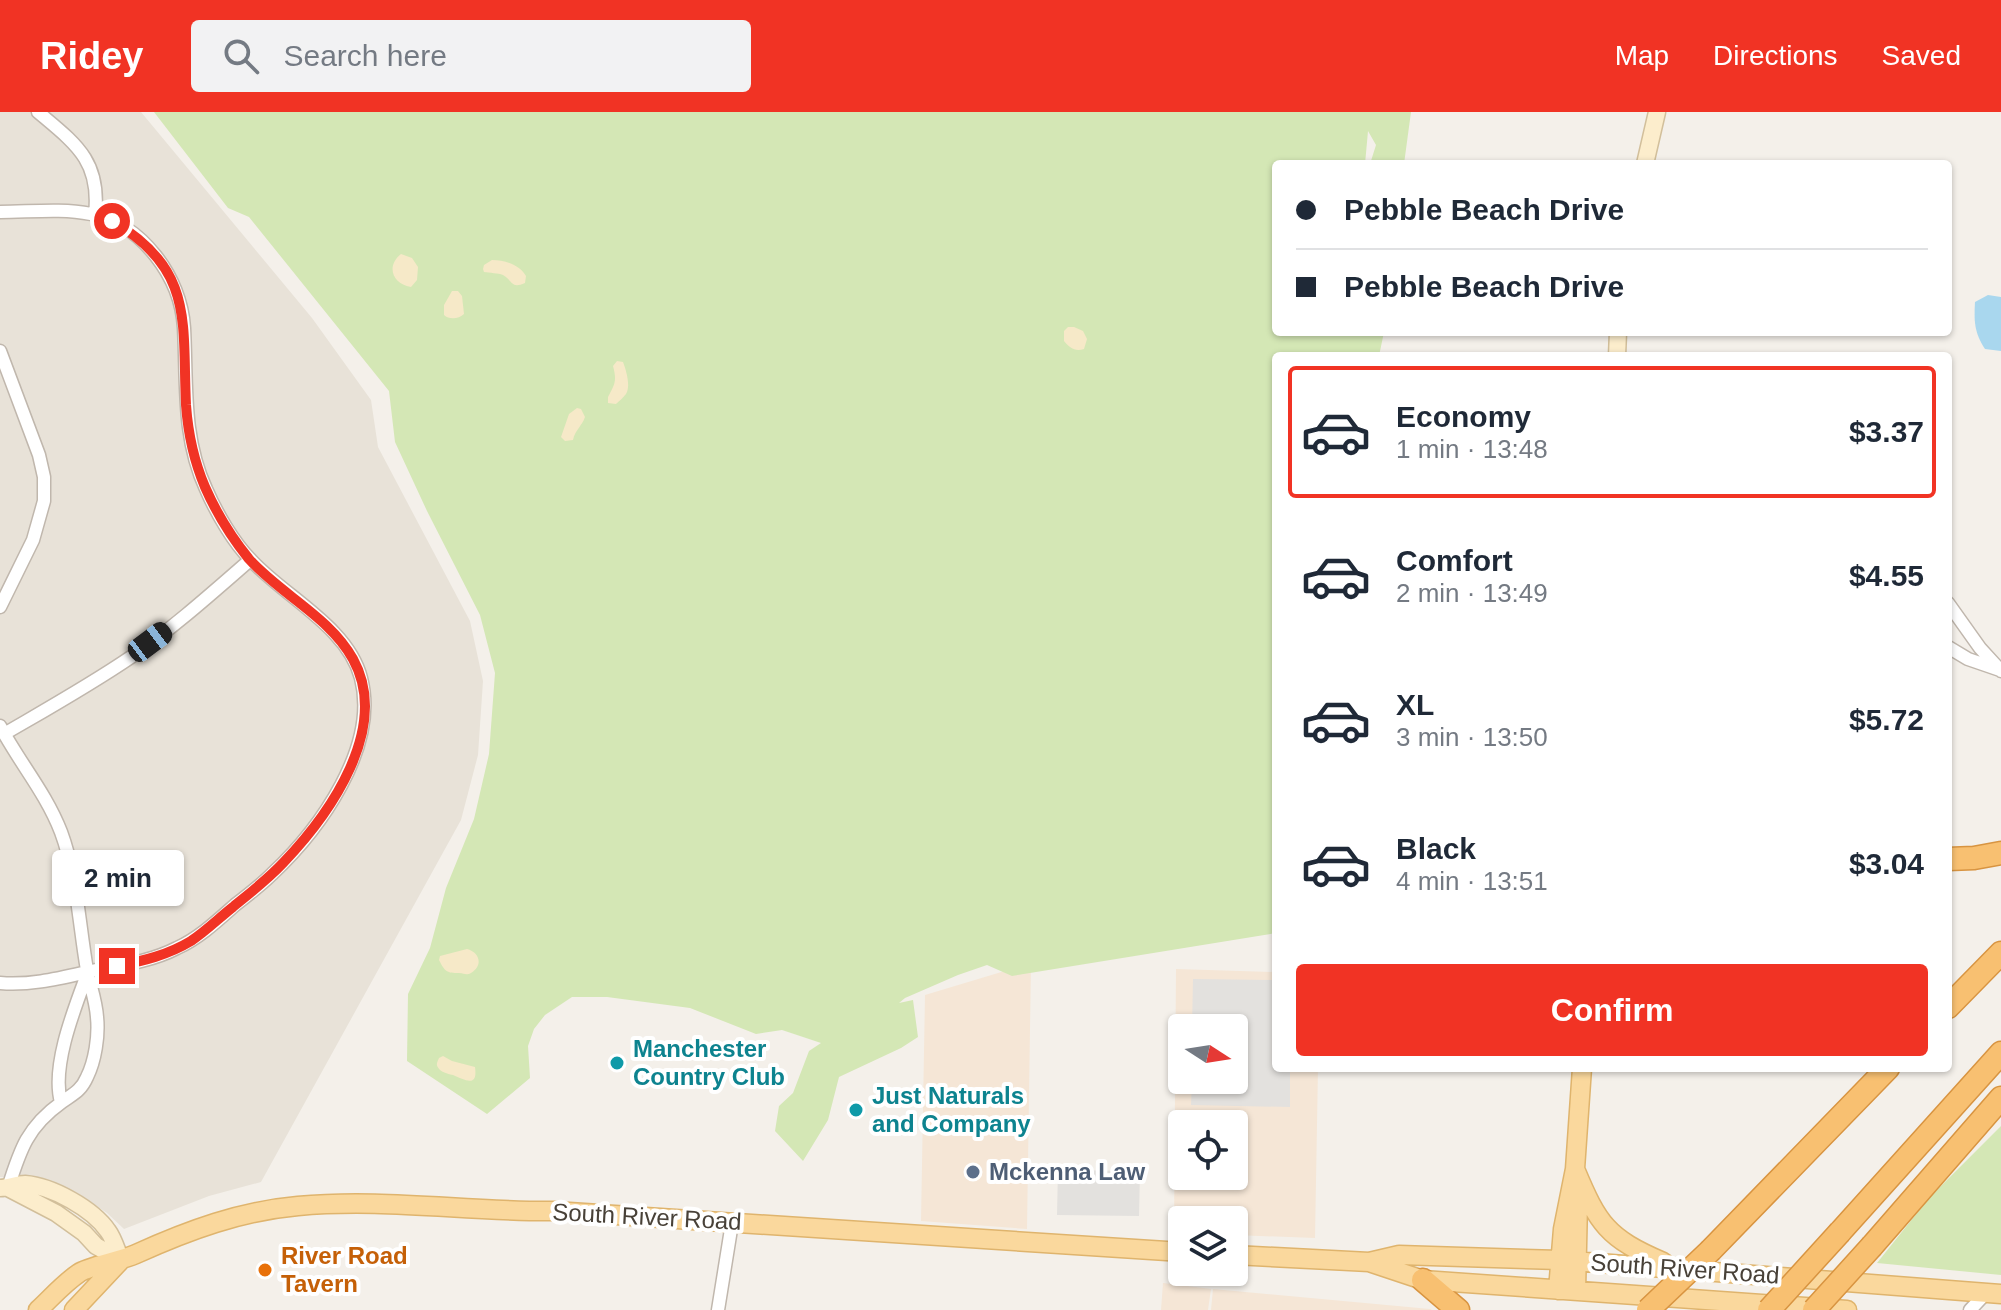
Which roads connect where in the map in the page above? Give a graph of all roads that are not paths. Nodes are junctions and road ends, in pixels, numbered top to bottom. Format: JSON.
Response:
{"nodes":[{"id":1,"x":38,"y":112,"type":"edge"},
{"id":2,"x":1657,"y":112,"type":"edge"},
{"id":3,"x":1646,"y":160,"type":"edge"},
{"id":4,"x":0,"y":212,"type":"edge"},
{"id":5,"x":95,"y":215,"type":"junction"},
{"id":6,"x":0,"y":351,"type":"edge"},
{"id":7,"x":250,"y":560,"type":"junction"},
{"id":8,"x":0,"y":607,"type":"edge"},
{"id":9,"x":1952,"y":609,"type":"edge"},
{"id":10,"x":1952,"y":649,"type":"edge"},
{"id":11,"x":2001,"y":671,"type":"edge"},
{"id":12,"x":2,"y":730,"type":"edge"},
{"id":13,"x":2001,"y":853,"type":"edge"},
{"id":14,"x":1952,"y":859,"type":"edge"},
{"id":15,"x":2001,"y":953,"type":"edge"},
{"id":16,"x":88,"y":972,"type":"junction"},
{"id":17,"x":0,"y":983,"type":"edge"},
{"id":18,"x":1952,"y":1003,"type":"edge"},
{"id":19,"x":2001,"y":1053,"type":"edge"},
{"id":20,"x":1582,"y":1072,"type":"edge"},
{"id":21,"x":1871,"y":1072,"type":"edge"},
{"id":22,"x":1884,"y":1072,"type":"edge"},
{"id":23,"x":2001,"y":1098,"type":"edge"},
{"id":24,"x":61,"y":1102,"type":"junction"},
{"id":25,"x":2001,"y":1111,"type":"edge"},
{"id":26,"x":1976,"y":1128,"type":"junction"},
{"id":27,"x":1575,"y":1169,"type":"junction"},
{"id":28,"x":4,"y":1188,"type":"edge"},
{"id":29,"x":1761,"y":1198,"type":"junction"},
{"id":30,"x":732,"y":1223,"type":"junction"},
{"id":31,"x":1168,"y":1251,"type":"edge"},
{"id":32,"x":1248,"y":1256,"type":"edge"},
{"id":33,"x":121,"y":1260,"type":"junction"},
{"id":34,"x":1568,"y":1261,"type":"junction"},
{"id":35,"x":1369,"y":1262,"type":"junction"},
{"id":36,"x":1676,"y":1268,"type":"junction"},
{"id":37,"x":1423,"y":1280,"type":"junction"},
{"id":38,"x":1567,"y":1290,"type":"junction"},
{"id":39,"x":1993,"y":1293,"type":"edge"},
{"id":40,"x":38,"y":1310,"type":"edge"},
{"id":41,"x":74,"y":1310,"type":"edge"},
{"id":42,"x":718,"y":1310,"type":"edge"},
{"id":43,"x":1458,"y":1310,"type":"edge"},
{"id":44,"x":1648,"y":1310,"type":"edge"},
{"id":45,"x":1769,"y":1310,"type":"edge"},
{"id":46,"x":1814,"y":1310,"type":"edge"},
{"id":47,"x":1847,"y":1310,"type":"edge"},
{"id":48,"x":1970,"y":1310,"type":"edge"}],
"edges":[{"from":1,"to":5,"type":"street"},
{"from":2,"to":3,"type":"street"},
{"from":4,"to":5,"type":"street"},
{"from":5,"to":7,"type":"street"},
{"from":6,"to":8,"type":"street"},
{"from":7,"to":12,"type":"street"},
{"from":7,"to":16,"type":"street"},
{"from":9,"to":11,"type":"street"},
{"from":10,"to":11,"type":"street"},
{"from":12,"to":16,"type":"street"},
{"from":13,"to":14,"type":"highway"},
{"from":15,"to":18,"type":"highway"},
{"from":16,"to":17,"type":"street"},
{"from":16,"to":24,"type":"street"},
{"from":16,"to":24,"type":"street"},
{"from":19,"to":45,"type":"highway","bridge":true},
{"from":20,"to":27,"type":"main road"},
{"from":21,"to":29,"type":"highway"},
{"from":22,"to":29,"type":"highway"},
{"from":23,"to":26,"type":"highway"},
{"from":24,"to":28,"type":"street"},
{"from":25,"to":26,"type":"highway"},
{"from":26,"to":46,"type":"highway","bridge":true},
{"from":27,"to":34,"type":"main road"},
{"from":27,"to":36,"type":"main road"},
{"from":28,"to":33,"type":"street"},
{"from":29,"to":44,"type":"highway","bridge":true},
{"from":30,"to":31,"type":"main road","name":"South River Road"},
{"from":30,"to":33,"type":"main road","name":"South River Road"},
{"from":30,"to":42,"type":"street"},
{"from":32,"to":35,"type":"main road","name":"South River Road"},
{"from":33,"to":40,"type":"main road","name":"South River Road"},
{"from":33,"to":41,"type":"main road","name":"South River Road"},
{"from":34,"to":35,"type":"main road","name":"South River Road"},
{"from":34,"to":36,"type":"main road","name":"South River Road"},
{"from":34,"to":38,"type":"main road"},
{"from":35,"to":37,"type":"main road","name":"South River Road"},
{"from":36,"to":39,"type":"main road","name":"South River Road"},
{"from":37,"to":38,"type":"main road","name":"South River Road"},
{"from":37,"to":43,"type":"highway"},
{"from":38,"to":47,"type":"main road","name":"South River Road"},
{"from":39,"to":48,"type":"street"}]}
